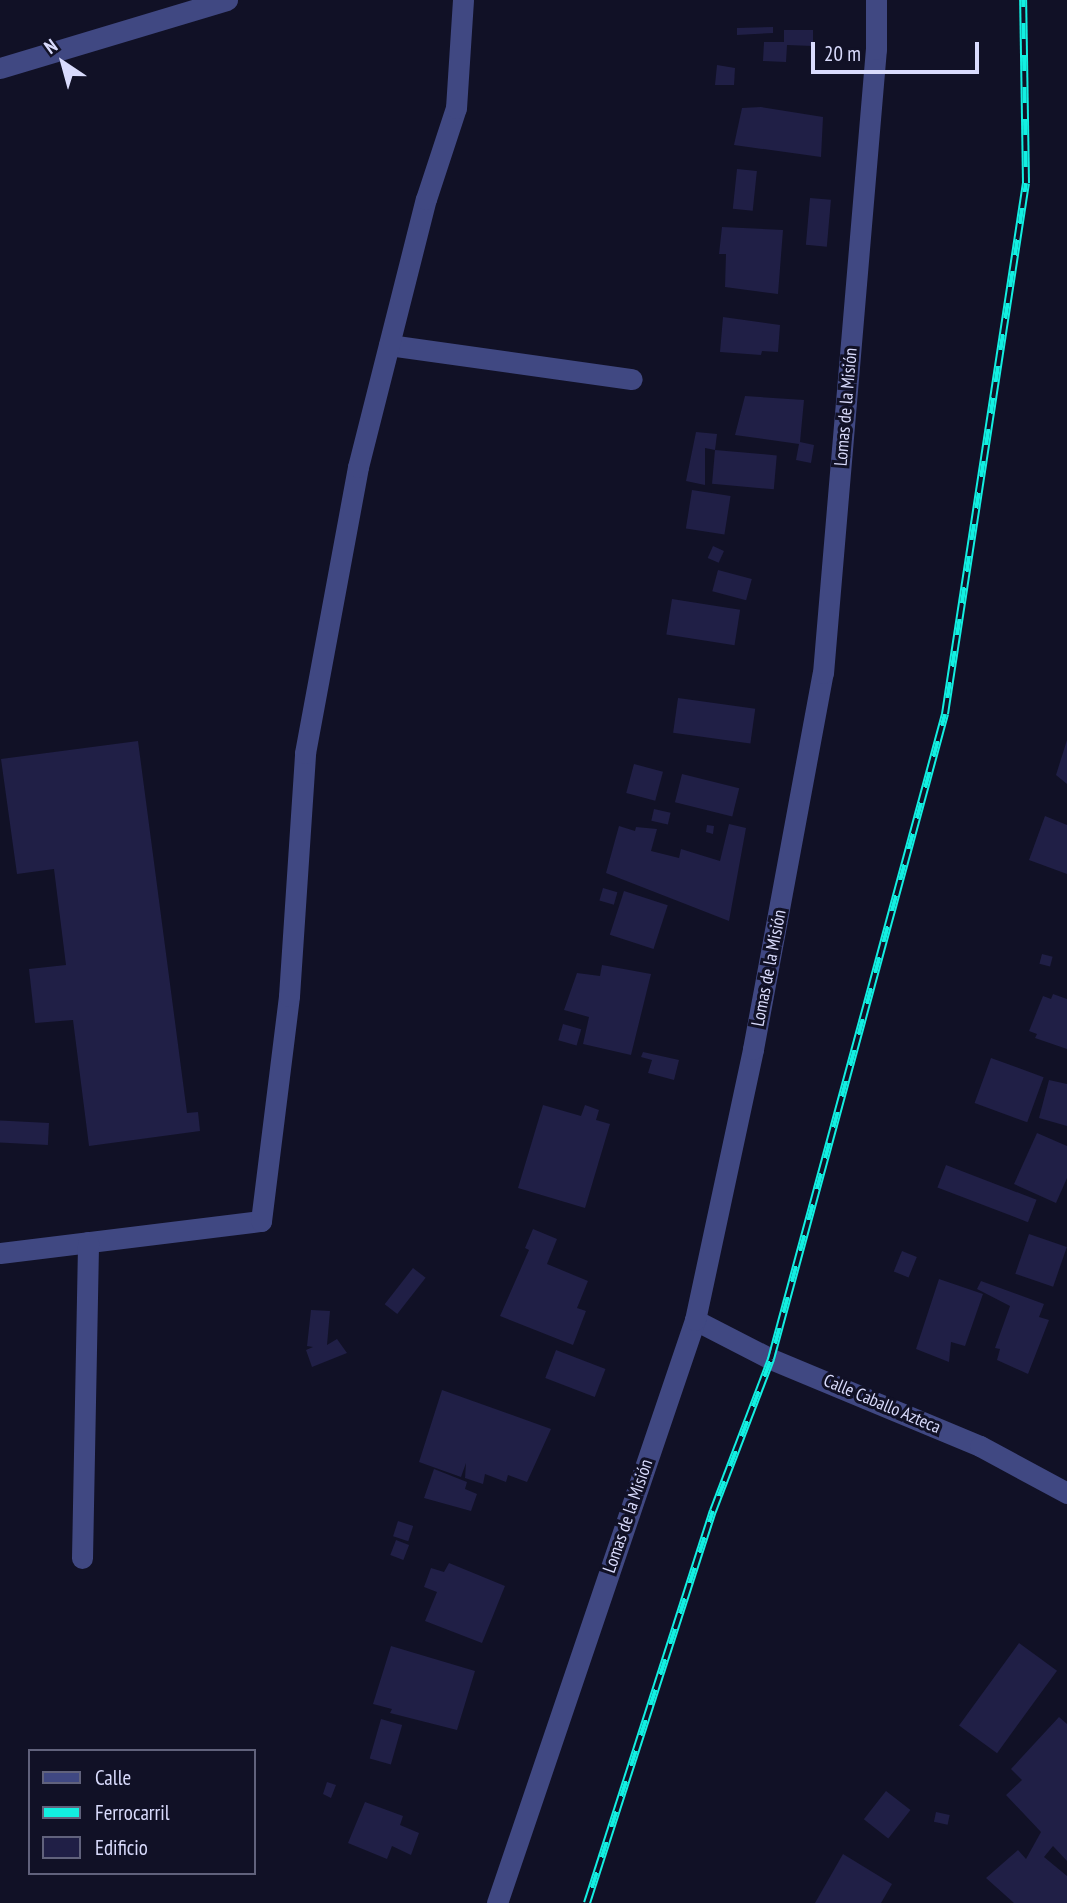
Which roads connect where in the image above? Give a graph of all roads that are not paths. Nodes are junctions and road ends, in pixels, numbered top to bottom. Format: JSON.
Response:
{"nodes":[{"id":1,"x":227,"y":0,"type":"edge"},
{"id":2,"x":463,"y":0,"type":"edge"},
{"id":3,"x":876,"y":0,"type":"edge"},
{"id":4,"x":0,"y":68,"type":"edge"},
{"id":5,"x":389,"y":345,"type":"junction"},
{"id":6,"x":632,"y":379,"type":"dead end"},
{"id":7,"x":88,"y":1242,"type":"junction"},
{"id":8,"x":0,"y":1253,"type":"edge"},
{"id":9,"x":695,"y":1320,"type":"junction"},
{"id":10,"x":1067,"y":1493,"type":"edge"},
{"id":11,"x":82,"y":1559,"type":"dead end"},
{"id":12,"x":496,"y":1903,"type":"edge"}],
"edges":[{"from":1,"to":4,"type":"street"},
{"from":2,"to":5,"type":"street"},
{"from":3,"to":9,"type":"street","name":"Lomas de la Misión"},
{"from":5,"to":6,"type":"street"},
{"from":5,"to":7,"type":"street"},
{"from":7,"to":8,"type":"street"},
{"from":7,"to":11,"type":"street"},
{"from":9,"to":10,"type":"street","name":"Calle Caballo Azteca"},
{"from":9,"to":12,"type":"street","name":"Lomas de la Misión"}]}
